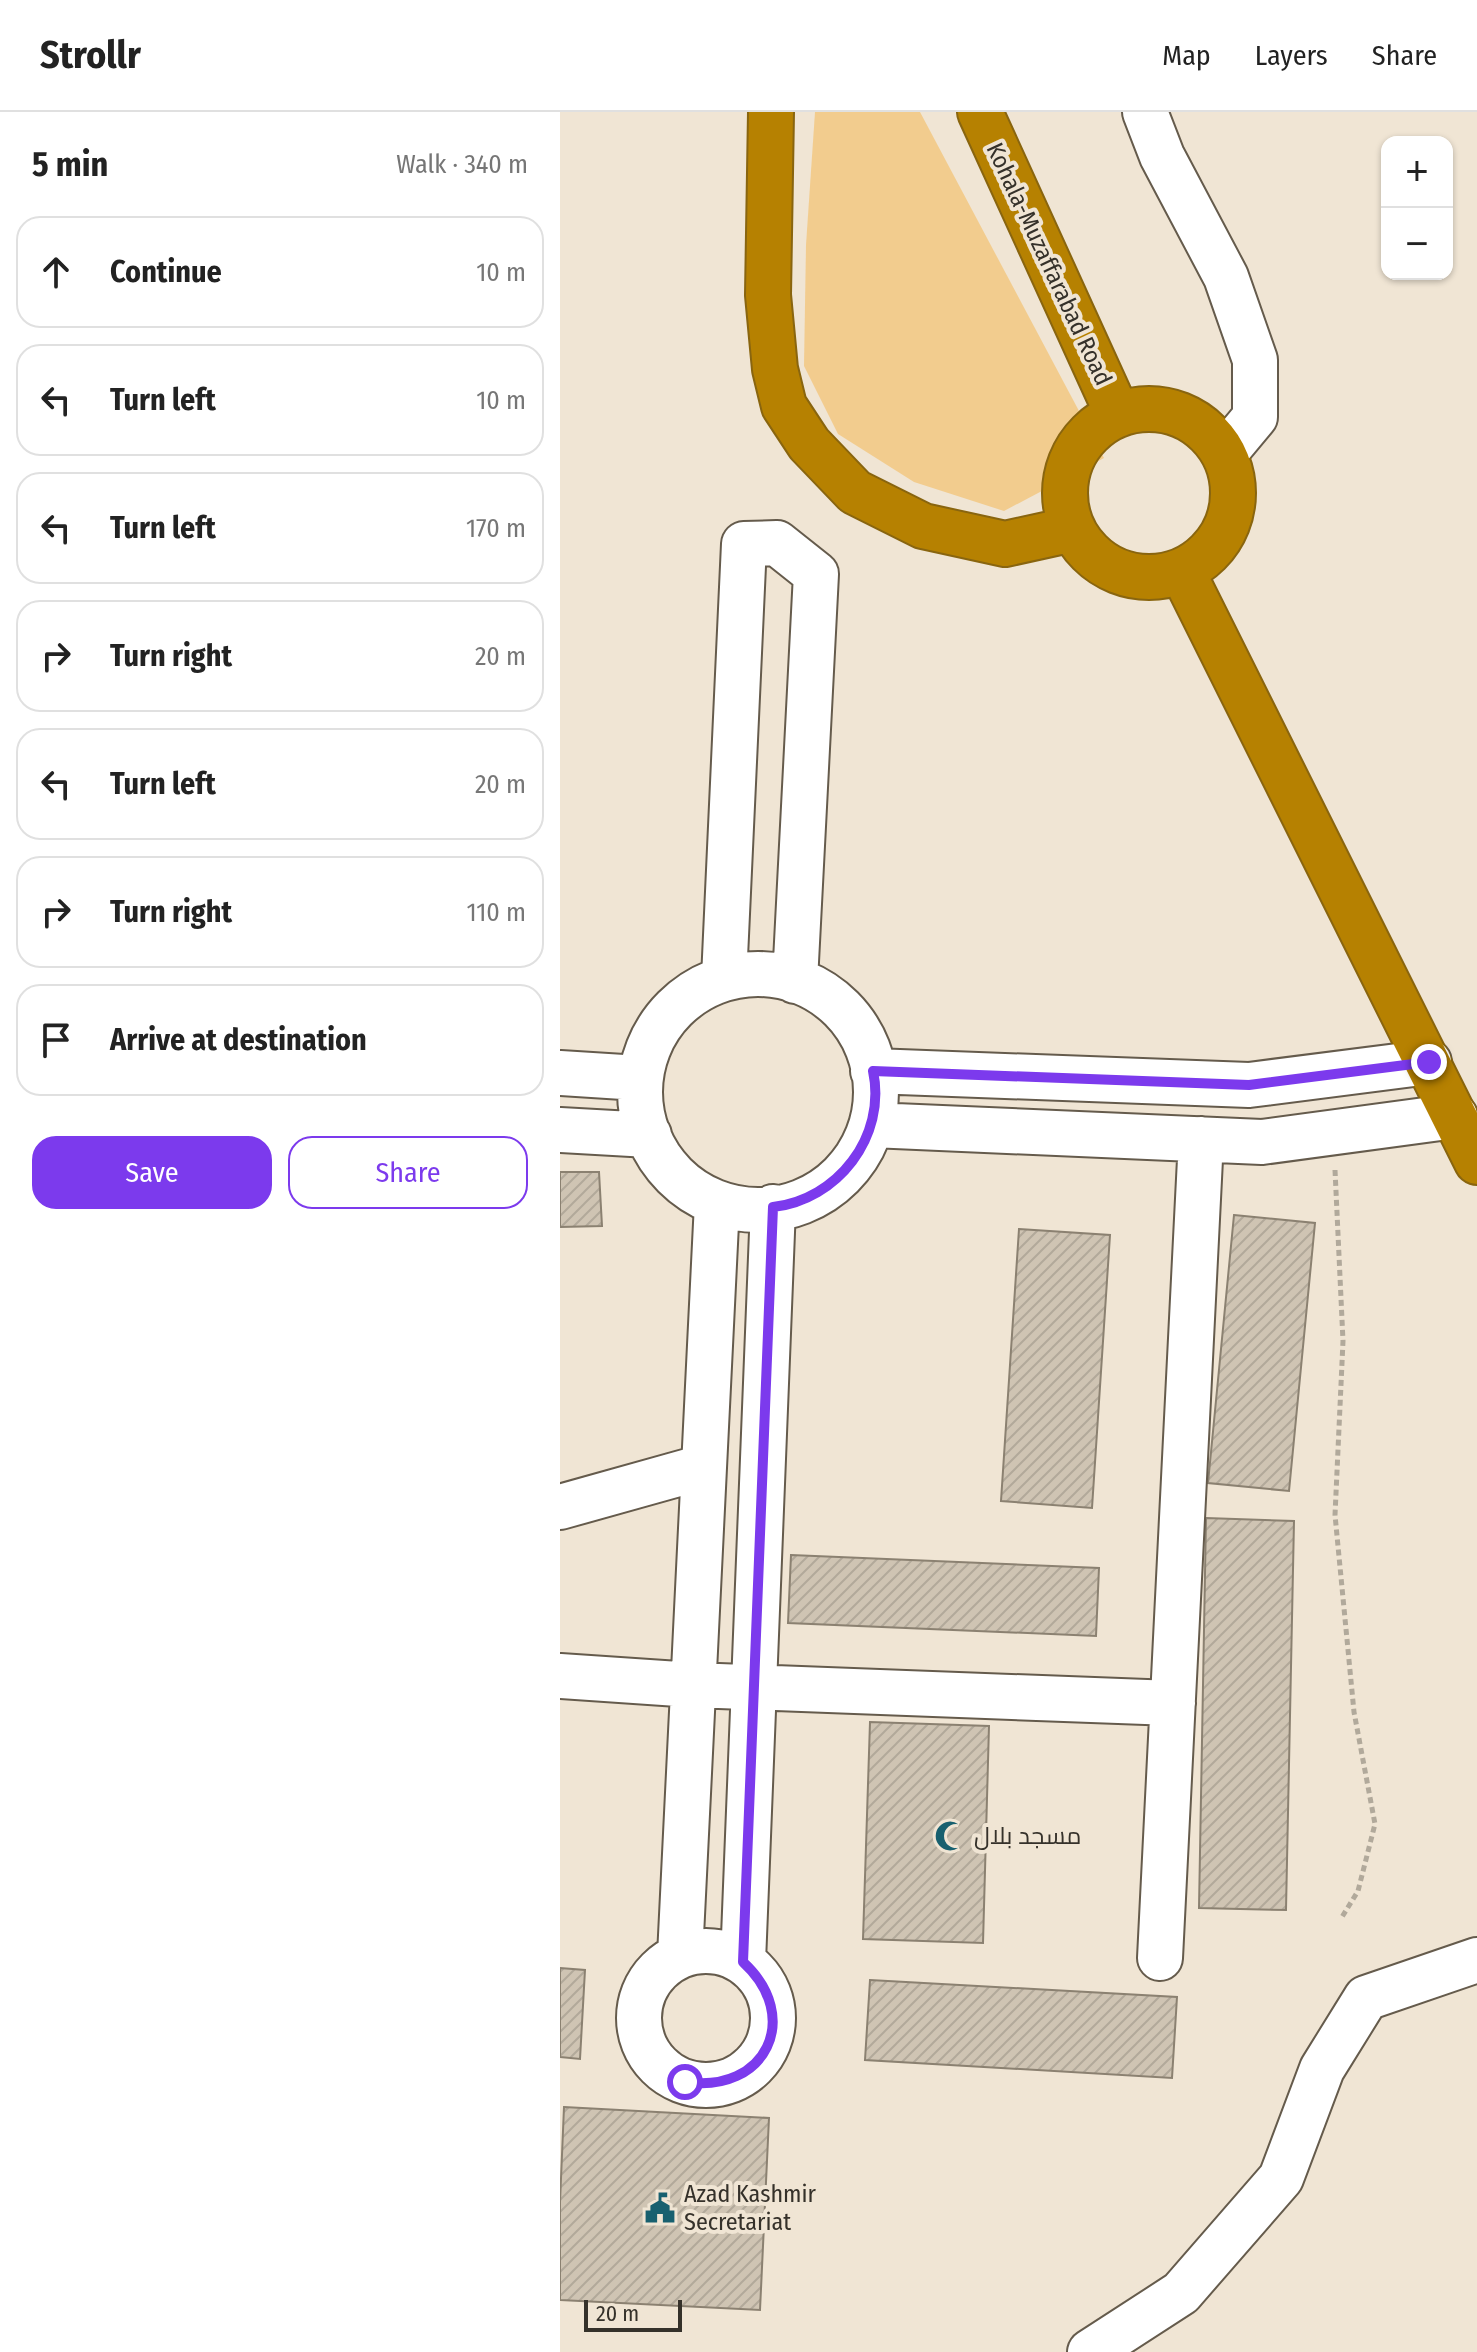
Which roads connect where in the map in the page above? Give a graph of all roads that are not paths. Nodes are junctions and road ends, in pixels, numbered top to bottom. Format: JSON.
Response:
{"nodes":[{"id":1,"x":771,"y":112,"type":"edge"},
{"id":2,"x":980,"y":112,"type":"edge"},
{"id":3,"x":1145,"y":112,"type":"edge"},
{"id":4,"x":1118,"y":415,"type":"junction"},
{"id":5,"x":1225,"y":453,"type":"junction"},
{"id":6,"x":1073,"y":529,"type":"junction"},
{"id":7,"x":1182,"y":571,"type":"junction"},
{"id":8,"x":724,"y":979,"type":"junction"},
{"id":9,"x":795,"y":981,"type":"junction"},
{"id":10,"x":1429,"y":1062,"type":"junction"},
{"id":11,"x":873,"y":1071,"type":"junction"},
{"id":12,"x":560,"y":1073,"type":"edge"},
{"id":13,"x":639,"y":1078,"type":"junction"},
{"id":14,"x":1455,"y":1116,"type":"junction"},
{"id":15,"x":872,"y":1125,"type":"junction"},
{"id":16,"x":560,"y":1130,"type":"edge"},
{"id":17,"x":649,"y":1135,"type":"junction"},
{"id":18,"x":1201,"y":1139,"type":"junction"},
{"id":19,"x":1477,"y":1162,"type":"edge"},
{"id":20,"x":717,"y":1203,"type":"junction"},
{"id":21,"x":773,"y":1207,"type":"junction"},
{"id":22,"x":703,"y":1467,"type":"junction"},
{"id":23,"x":560,"y":1507,"type":"edge"},
{"id":24,"x":560,"y":1676,"type":"edge"},
{"id":25,"x":693,"y":1685,"type":"junction"},
{"id":26,"x":754,"y":1686,"type":"junction"},
{"id":27,"x":1173,"y":1703,"type":"junction"},
{"id":28,"x":680,"y":1956,"type":"junction"},
{"id":29,"x":1160,"y":1958,"type":"dead end"},
{"id":30,"x":1477,"y":1960,"type":"edge"},
{"id":31,"x":743,"y":1962,"type":"junction"},
{"id":32,"x":1090,"y":2352,"type":"edge"}],
"edges":[{"from":1,"to":6,"type":"highway"},
{"from":2,"to":4,"type":"highway","name":"Kohala-Muzaffarabad Road"},
{"from":3,"to":5,"type":"street"},
{"from":4,"to":5,"type":"highway"},
{"from":4,"to":6,"type":"highway"},
{"from":5,"to":7,"type":"highway"},
{"from":6,"to":7,"type":"highway"},
{"from":7,"to":10,"type":"highway"},
{"from":8,"to":9,"type":"street"},
{"from":8,"to":9,"type":"street"},
{"from":8,"to":13,"type":"street"},
{"from":9,"to":11,"type":"street"},
{"from":10,"to":11,"type":"street"},
{"from":10,"to":14,"type":"highway"},
{"from":11,"to":15,"type":"street"},
{"from":12,"to":13,"type":"street"},
{"from":13,"to":17,"type":"street"},
{"from":14,"to":18,"type":"street"},
{"from":14,"to":19,"type":"highway"},
{"from":15,"to":18,"type":"street"},
{"from":15,"to":21,"type":"street"},
{"from":16,"to":17,"type":"street"},
{"from":17,"to":20,"type":"street"},
{"from":18,"to":27,"type":"street"},
{"from":20,"to":21,"type":"street"},
{"from":20,"to":22,"type":"street"},
{"from":21,"to":26,"type":"street"},
{"from":22,"to":23,"type":"street"},
{"from":22,"to":25,"type":"street"},
{"from":24,"to":25,"type":"street"},
{"from":25,"to":26,"type":"street"},
{"from":25,"to":28,"type":"street"},
{"from":26,"to":27,"type":"street"},
{"from":26,"to":31,"type":"street"},
{"from":27,"to":29,"type":"street"},
{"from":28,"to":31,"type":"street"},
{"from":28,"to":31,"type":"street"},
{"from":30,"to":32,"type":"street"}]}
